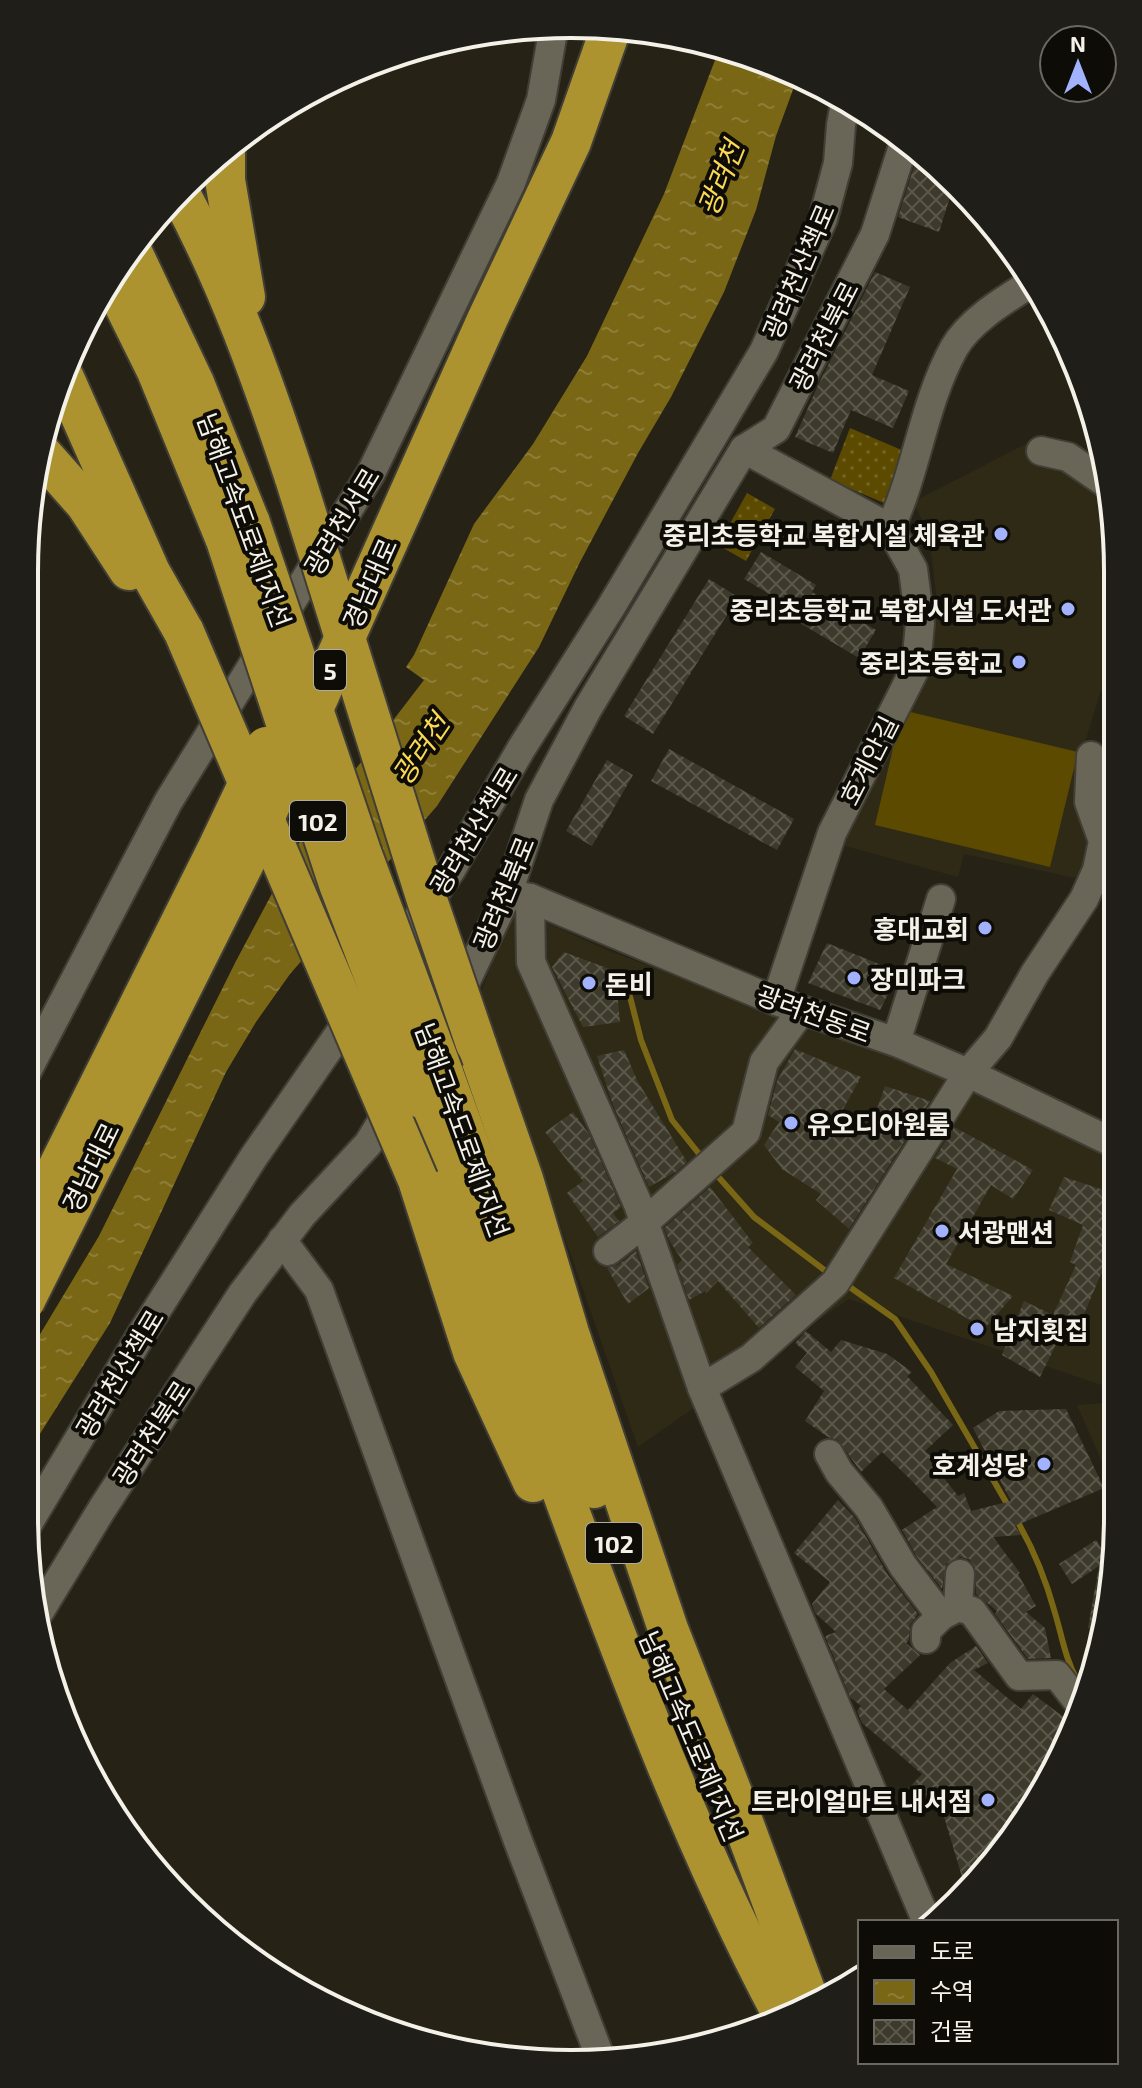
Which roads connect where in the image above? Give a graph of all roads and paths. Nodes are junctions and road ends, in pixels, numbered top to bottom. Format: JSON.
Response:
{"nodes":[{"id":1,"x":581,"y":38,"type":"edge"},
{"id":2,"x":552,"y":39,"type":"edge"},
{"id":3,"x":607,"y":39,"type":"edge"},
{"id":4,"x":843,"y":112,"type":"edge"},
{"id":5,"x":901,"y":153,"type":"edge"},
{"id":6,"x":225,"y":166,"type":"edge"},
{"id":7,"x":185,"y":204,"type":"edge"},
{"id":8,"x":137,"y":263,"type":"edge"},
{"id":9,"x":1023,"y":289,"type":"edge"},
{"id":10,"x":117,"y":291,"type":"edge"},
{"id":11,"x":70,"y":390,"type":"edge"},
{"id":12,"x":269,"y":398,"type":"junction"},
{"id":13,"x":744,"y":449,"type":"junction"},
{"id":14,"x":1041,"y":451,"type":"dead end"},
{"id":15,"x":49,"y":462,"type":"edge"},
{"id":16,"x":1095,"y":476,"type":"edge"},
{"id":17,"x":890,"y":528,"type":"junction"},
{"id":18,"x":238,"y":532,"type":"junction"},
{"id":19,"x":184,"y":632,"type":"junction"},
{"id":20,"x":1091,"y":756,"type":"dead end"},
{"id":21,"x":519,"y":896,"type":"junction"},
{"id":22,"x":941,"y":899,"type":"dead end"},
{"id":23,"x":789,"y":1005,"type":"junction"},
{"id":24,"x":896,"y":1042,"type":"junction"},
{"id":25,"x":38,"y":1046,"type":"edge"},
{"id":26,"x":968,"y":1073,"type":"junction"},
{"id":27,"x":432,"y":1086,"type":"junction"},
{"id":28,"x":1104,"y":1138,"type":"edge"},
{"id":29,"x":38,"y":1208,"type":"edge"},
{"id":30,"x":644,"y":1223,"type":"junction"},
{"id":31,"x":282,"y":1240,"type":"junction"},
{"id":32,"x":608,"y":1251,"type":"dead end"},
{"id":33,"x":38,"y":1274,"type":"edge"},
{"id":34,"x":702,"y":1388,"type":"junction"},
{"id":35,"x":829,"y":1454,"type":"dead end"},
{"id":36,"x":38,"y":1507,"type":"edge"},
{"id":37,"x":960,"y":1574,"type":"dead end"},
{"id":38,"x":45,"y":1602,"type":"edge"},
{"id":39,"x":942,"y":1621,"type":"junction"},
{"id":40,"x":1073,"y":1696,"type":"edge"},
{"id":41,"x":924,"y":1916,"type":"edge"},
{"id":42,"x":806,"y":1995,"type":"edge"},
{"id":43,"x":807,"y":1995,"type":"edge"},
{"id":44,"x":779,"y":2007,"type":"edge"},
{"id":45,"x":760,"y":2015,"type":"edge"},
{"id":46,"x":597,"y":2049,"type":"edge"}],
"edges":[{"from":1,"to":29,"type":"highway","name":"경남대로","number":"5","bridge":true},
{"from":2,"to":25,"type":"street","name":"광려천서로"},
{"from":3,"to":33,"type":"highway","name":"경남대로","number":"5","bridge":true},
{"from":4,"to":36,"type":"street","name":"광려천산책로"},
{"from":5,"to":13,"type":"street","name":"광려천북로"},
{"from":6,"to":12,"type":"highway"},
{"from":7,"to":12,"type":"highway"},
{"from":8,"to":18,"type":"highway","name":"남해고속도로제1지선","number":"102"},
{"from":9,"to":17,"type":"street"},
{"from":10,"to":18,"type":"highway","name":"남해고속도로제1지선","number":"102"},
{"from":11,"to":19,"type":"highway"},
{"from":12,"to":43,"type":"highway","bridge":true},
{"from":13,"to":17,"type":"street"},
{"from":13,"to":21,"type":"street","name":"광려천북로"},
{"from":14,"to":16,"type":"street"},
{"from":15,"to":19,"type":"highway"},
{"from":17,"to":23,"type":"street","name":"호계안길"},
{"from":18,"to":27,"type":"highway","name":"남해고속도로제1지선","number":"102","bridge":true},
{"from":19,"to":45,"type":"highway","bridge":true},
{"from":20,"to":26,"type":"street"},
{"from":21,"to":23,"type":"street","name":"광려천동로"},
{"from":21,"to":30,"type":"street"},
{"from":21,"to":31,"type":"street","name":"광려천북로"},
{"from":22,"to":24,"type":"street"},
{"from":23,"to":24,"type":"street","name":"광려천동로"},
{"from":23,"to":30,"type":"street","name":"호계안길"},
{"from":24,"to":26,"type":"street","name":"광려천동로"},
{"from":26,"to":28,"type":"street","name":"광려천동로"},
{"from":26,"to":34,"type":"street"},
{"from":27,"to":42,"type":"highway","name":"남해고속도로제1지선","number":"102"},
{"from":27,"to":44,"type":"highway","name":"남해고속도로제1지선","number":"102"},
{"from":30,"to":32,"type":"street","name":"호계안길"},
{"from":30,"to":34,"type":"street"},
{"from":31,"to":38,"type":"street","name":"광려천북로"},
{"from":31,"to":46,"type":"street"},
{"from":34,"to":41,"type":"street"},
{"from":35,"to":39,"type":"street"},
{"from":37,"to":39,"type":"street"},
{"from":39,"to":40,"type":"street"}]}
